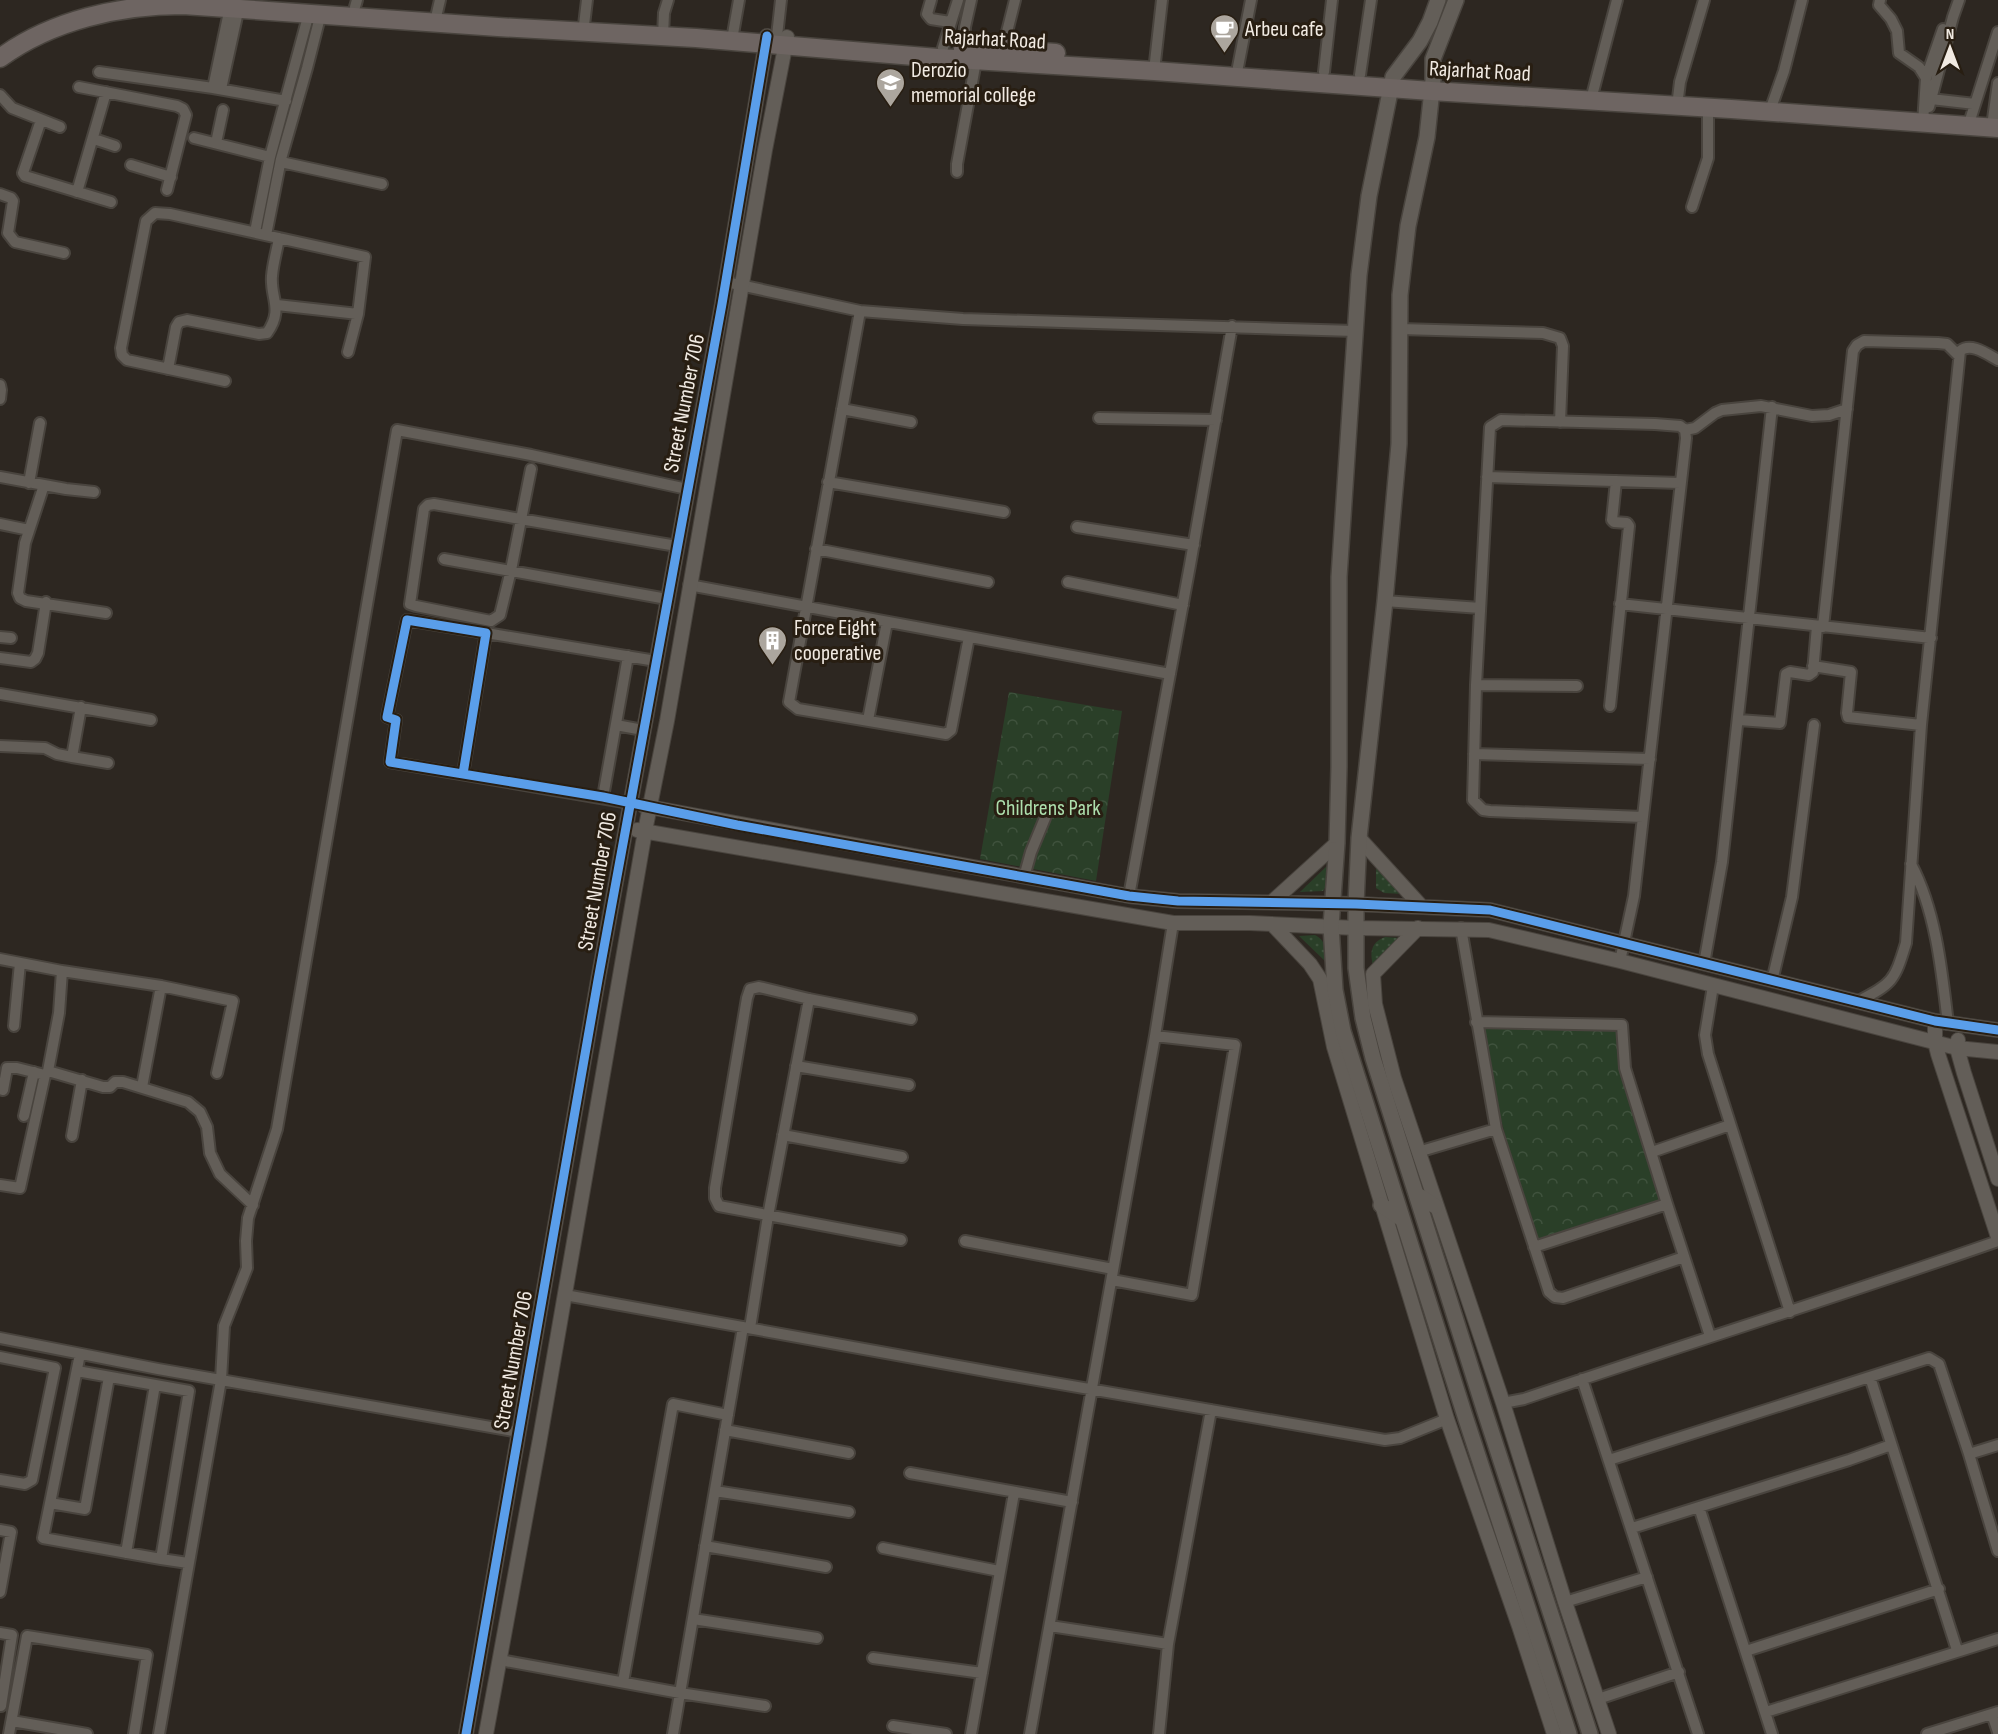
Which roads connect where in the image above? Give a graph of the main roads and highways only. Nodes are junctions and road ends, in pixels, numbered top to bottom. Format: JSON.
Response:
{"nodes":[{"id":1,"x":125,"y":0,"type":"edge"},
{"id":2,"x":273,"y":0,"type":"edge"},
{"id":3,"x":1438,"y":0,"type":"edge"},
{"id":4,"x":1456,"y":0,"type":"edge"},
{"id":5,"x":356,"y":4,"type":"edge"},
{"id":6,"x":242,"y":6,"type":"edge"},
{"id":7,"x":438,"y":7,"type":"edge"},
{"id":8,"x":663,"y":33,"type":"junction"},
{"id":9,"x":777,"y":40,"type":"junction"},
{"id":10,"x":0,"y":46,"type":"edge"},
{"id":11,"x":970,"y":55,"type":"junction"},
{"id":12,"x":0,"y":58,"type":"edge"},
{"id":13,"x":1155,"y":67,"type":"junction"},
{"id":14,"x":1392,"y":82,"type":"junction"},
{"id":15,"x":1432,"y":86,"type":"junction"},
{"id":16,"x":1926,"y":112,"type":"junction"},
{"id":17,"x":1996,"y":122,"type":"edge"},
{"id":18,"x":1416,"y":1194,"type":"junction"},
{"id":19,"x":1382,"y":1205,"type":"road end"},
{"id":20,"x":1436,"y":1206,"type":"road end"},
{"id":21,"x":1402,"y":1219,"type":"junction"},
{"id":22,"x":1569,"y":1734,"type":"edge"},
{"id":23,"x":1590,"y":1734,"type":"edge"}],
"edges":[{"from":1,"to":10,"type":"main road"},
{"from":2,"to":5,"type":"main road","name":"Rajarhat Road"},
{"from":3,"to":14,"type":"main road"},
{"from":4,"to":15,"type":"main road"},
{"from":5,"to":7,"type":"main road","name":"Rajarhat Road"},
{"from":6,"to":8,"type":"main road","name":"Rajarhat Road"},
{"from":6,"to":12,"type":"main road","name":"Rajarhat Road"},
{"from":7,"to":8,"type":"main road","name":"Rajarhat Road"},
{"from":8,"to":9,"type":"main road","name":"Rajarhat Road"},
{"from":8,"to":9,"type":"main road","name":"Rajarhat Road"},
{"from":9,"to":11,"type":"main road","name":"Rajarhat Road"},
{"from":9,"to":11,"type":"main road","name":"Rajarhat Road"},
{"from":11,"to":13,"type":"main road","name":"Rajarhat Road"},
{"from":13,"to":14,"type":"main road","name":"Rajarhat Road"},
{"from":13,"to":14,"type":"main road","name":"Rajarhat Road"},
{"from":14,"to":15,"type":"main road","name":"Rajarhat Road"},
{"from":14,"to":21,"type":"main road"},
{"from":15,"to":16,"type":"main road","name":"Rajarhat Road"},
{"from":15,"to":16,"type":"main road","name":"Rajarhat Road"},
{"from":15,"to":18,"type":"main road"},
{"from":16,"to":17,"type":"main road","name":"Rajarhat Road"},
{"from":16,"to":17,"type":"main road","name":"Rajarhat Road"},
{"from":18,"to":20,"type":"main road"},
{"from":18,"to":23,"type":"main road"},
{"from":19,"to":21,"type":"main road"},
{"from":21,"to":22,"type":"main road"}]}
